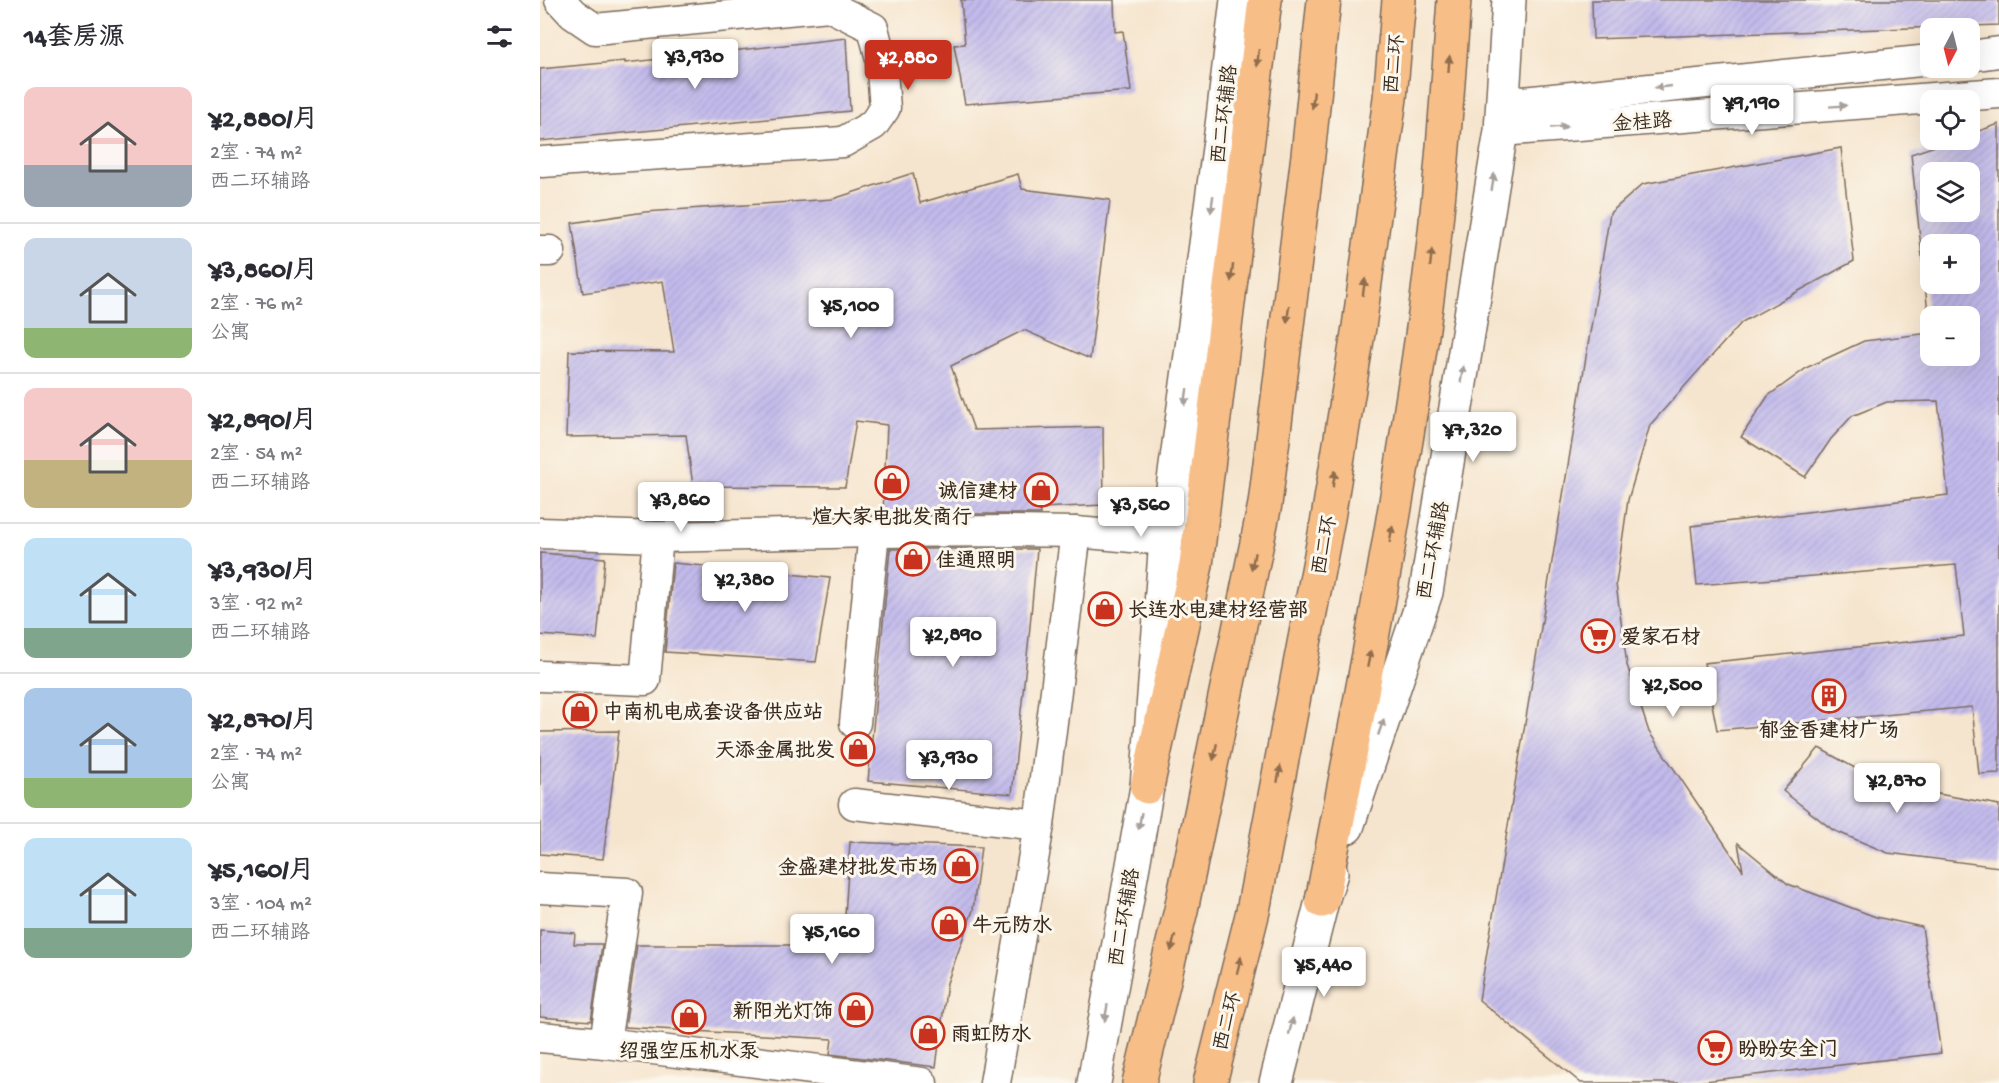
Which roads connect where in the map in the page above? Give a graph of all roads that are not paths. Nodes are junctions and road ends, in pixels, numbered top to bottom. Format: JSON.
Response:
{"nodes":[{"id":1,"x":560,"y":0,"type":"edge"},
{"id":2,"x":1237,"y":0,"type":"edge"},
{"id":3,"x":1265,"y":0,"type":"edge"},
{"id":4,"x":1324,"y":0,"type":"edge"},
{"id":5,"x":1399,"y":0,"type":"edge"},
{"id":6,"x":1454,"y":0,"type":"edge"},
{"id":7,"x":1509,"y":0,"type":"edge"},
{"id":8,"x":1999,"y":52,"type":"edge"},
{"id":9,"x":1980,"y":55,"type":"edge"},
{"id":10,"x":1920,"y":61,"type":"edge"},
{"id":11,"x":1999,"y":93,"type":"edge"},
{"id":12,"x":1502,"y":117,"type":"junction"},
{"id":13,"x":542,"y":162,"type":"dead end"},
{"id":14,"x":874,"y":532,"type":"junction"},
{"id":15,"x":1076,"y":532,"type":"junction"},
{"id":16,"x":540,"y":533,"type":"edge"},
{"id":17,"x":658,"y":537,"type":"junction"},
{"id":18,"x":1166,"y":540,"type":"junction"},
{"id":19,"x":540,"y":676,"type":"edge"},
{"id":20,"x":855,"y":723,"type":"dead end"},
{"id":21,"x":1146,"y":787,"type":"junction"},
{"id":22,"x":854,"y":804,"type":"dead end"},
{"id":23,"x":1039,"y":825,"type":"junction"},
{"id":24,"x":540,"y":888,"type":"edge"},
{"id":25,"x":1322,"y":902,"type":"junction"},
{"id":26,"x":540,"y":1037,"type":"edge"},
{"id":27,"x":605,"y":1043,"type":"junction"},
{"id":28,"x":922,"y":1083,"type":"edge"},
{"id":29,"x":994,"y":1083,"type":"edge"},
{"id":30,"x":1094,"y":1083,"type":"edge"},
{"id":31,"x":1139,"y":1083,"type":"edge"},
{"id":32,"x":1210,"y":1083,"type":"edge"},
{"id":33,"x":1276,"y":1083,"type":"edge"}],
"edges":[{"from":1,"to":13,"type":"street"},
{"from":2,"to":18,"type":"street","name":"西二环辅路","one_way":true},
{"from":3,"to":21,"type":"highway","one_way":true},
{"from":4,"to":31,"type":"highway","one_way":true},
{"from":32,"to":5,"type":"highway","name":"西二环","one_way":true},
{"from":25,"to":6,"type":"highway","one_way":true},
{"from":7,"to":12,"type":"street","name":"西二环辅路"},
{"from":8,"to":9,"type":"street"},
{"from":10,"to":12,"type":"street","name":"金桂路","one_way":true},
{"from":12,"to":11,"type":"street","name":"金桂路","one_way":true},
{"from":25,"to":12,"type":"street","name":"西二环辅路","one_way":true},
{"from":14,"to":15,"type":"street"},
{"from":14,"to":17,"type":"street"},
{"from":14,"to":20,"type":"street"},
{"from":15,"to":18,"type":"street"},
{"from":15,"to":23,"type":"street"},
{"from":16,"to":17,"type":"street"},
{"from":17,"to":19,"type":"street"},
{"from":18,"to":21,"type":"street","name":"西二环辅路"},
{"from":21,"to":30,"type":"street","name":"西二环辅路","one_way":true},
{"from":22,"to":23,"type":"street"},
{"from":23,"to":29,"type":"street"},
{"from":24,"to":27,"type":"street"},
{"from":33,"to":25,"type":"street","name":"西二环辅路","one_way":true},
{"from":26,"to":27,"type":"street"},
{"from":27,"to":28,"type":"street"}]}
